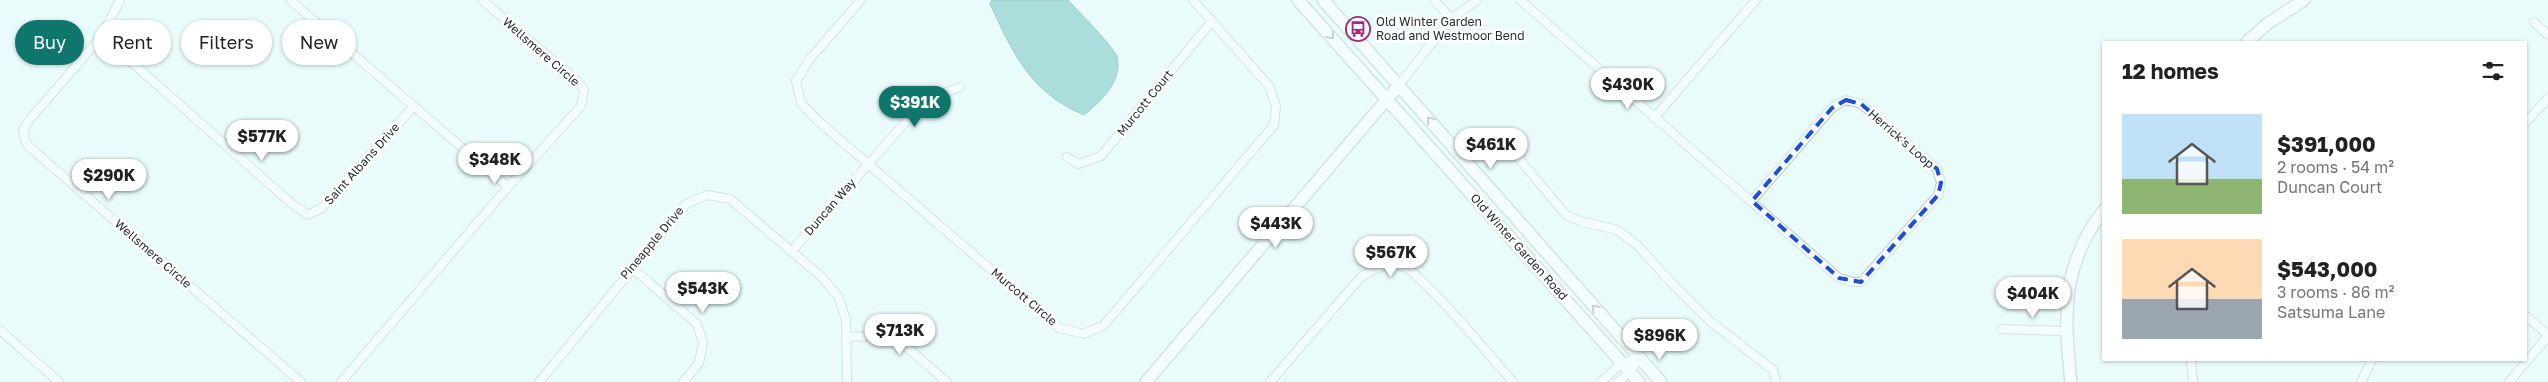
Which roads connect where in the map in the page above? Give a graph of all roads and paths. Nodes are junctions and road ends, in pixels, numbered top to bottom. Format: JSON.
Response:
{"nodes":[{"id":1,"x":120,"y":0,"type":"edge"},
{"id":2,"x":290,"y":0,"type":"edge"},
{"id":3,"x":482,"y":0,"type":"edge"},
{"id":4,"x":861,"y":0,"type":"edge"},
{"id":5,"x":1193,"y":0,"type":"edge"},
{"id":6,"x":1298,"y":0,"type":"edge"},
{"id":7,"x":1322,"y":0,"type":"edge"},
{"id":8,"x":1434,"y":0,"type":"edge"},
{"id":9,"x":1477,"y":0,"type":"edge"},
{"id":10,"x":1520,"y":0,"type":"edge"},
{"id":11,"x":1756,"y":0,"type":"edge"},
{"id":12,"x":2304,"y":0,"type":"edge"},
{"id":13,"x":1451,"y":19,"type":"junction"},
{"id":14,"x":110,"y":20,"type":"edge"},
{"id":15,"x":1212,"y":21,"type":"junction"},
{"id":16,"x":2534,"y":22,"type":"dead end"},
{"id":17,"x":2548,"y":34,"type":"edge"},
{"id":18,"x":2248,"y":41,"type":"edge"},
{"id":19,"x":94,"y":45,"type":"edge"},
{"id":20,"x":135,"y":65,"type":"edge"},
{"id":21,"x":1399,"y":85,"type":"junction"},
{"id":22,"x":960,"y":88,"type":"dead end"},
{"id":23,"x":2548,"y":98,"type":"edge"},
{"id":24,"x":1387,"y":99,"type":"junction"},
{"id":25,"x":414,"y":106,"type":"junction"},
{"id":26,"x":1654,"y":118,"type":"junction"},
{"id":27,"x":2527,"y":121,"type":"edge"},
{"id":28,"x":1506,"y":143,"type":"dead end"},
{"id":29,"x":1068,"y":157,"type":"dead end"},
{"id":30,"x":868,"y":164,"type":"junction"},
{"id":31,"x":508,"y":187,"type":"junction"},
{"id":32,"x":1752,"y":202,"type":"junction"},
{"id":33,"x":2102,"y":213,"type":"edge"},
{"id":34,"x":792,"y":251,"type":"junction"},
{"id":35,"x":632,"y":267,"type":"junction"},
{"id":36,"x":2527,"y":317,"type":"edge"},
{"id":37,"x":0,"y":330,"type":"edge"},
{"id":38,"x":2001,"y":330,"type":"dead end"},
{"id":39,"x":2066,"y":331,"type":"junction"},
{"id":40,"x":2548,"y":336,"type":"edge"},
{"id":41,"x":848,"y":337,"type":"junction"},
{"id":42,"x":1639,"y":358,"type":"junction"},
{"id":43,"x":2190,"y":361,"type":"edge"},
{"id":44,"x":2372,"y":361,"type":"edge"},
{"id":45,"x":2527,"y":361,"type":"edge"},
{"id":46,"x":2527,"y":361,"type":"edge"},
{"id":47,"x":1622,"y":363,"type":"junction"},
{"id":48,"x":1630,"y":372,"type":"junction"},
{"id":49,"x":59,"y":382,"type":"edge"},
{"id":50,"x":300,"y":382,"type":"edge"},
{"id":51,"x":341,"y":382,"type":"edge"},
{"id":52,"x":539,"y":382,"type":"edge"},
{"id":53,"x":682,"y":382,"type":"edge"},
{"id":54,"x":848,"y":382,"type":"edge"},
{"id":55,"x":947,"y":382,"type":"edge"},
{"id":56,"x":1146,"y":382,"type":"edge"},
{"id":57,"x":1270,"y":382,"type":"edge"},
{"id":58,"x":1513,"y":382,"type":"edge"},
{"id":59,"x":1601,"y":382,"type":"edge"},
{"id":60,"x":1618,"y":382,"type":"edge"},
{"id":61,"x":1639,"y":382,"type":"edge"},
{"id":62,"x":1661,"y":382,"type":"edge"},
{"id":63,"x":1776,"y":382,"type":"edge"},
{"id":64,"x":2071,"y":382,"type":"edge"},
{"id":65,"x":2193,"y":382,"type":"edge"},
{"id":66,"x":2361,"y":382,"type":"edge"},
{"id":67,"x":2509,"y":382,"type":"edge"}],
"edges":[{"from":1,"to":14,"type":"street","name":"Wellsmere Circle"},
{"from":2,"to":25,"type":"street"},
{"from":3,"to":31,"type":"street","name":"Wellsmere Circle"},
{"from":4,"to":30,"type":"street","name":"Murcott Circle"},
{"from":5,"to":15,"type":"street","name":"Murcott Circle"},
{"from":6,"to":24,"type":"main road","name":"Old Winter Garden Road","one_way":true},
{"from":7,"to":21,"type":"main road","name":"Old Winter Garden Road"},
{"from":8,"to":13,"type":"street"},
{"from":9,"to":13,"type":"street"},
{"from":10,"to":26,"type":"street","name":"Herrick's Loop"},
{"from":11,"to":26,"type":"street"},
{"from":12,"to":18,"type":"main road"},
{"from":13,"to":21,"type":"street"},
{"from":15,"to":29,"type":"street","name":"Murcott Court"},
{"from":15,"to":30,"type":"street","name":"Murcott Circle"},
{"from":16,"to":17,"type":"street"},
{"from":19,"to":50,"type":"street","name":"Wellsmere Circle"},
{"from":20,"to":25,"type":"street","name":"Saint Albans Drive"},
{"from":21,"to":24,"type":"main road"},
{"from":42,"to":21,"type":"main road","name":"Old Winter Garden Road","one_way":true},
{"from":22,"to":30,"type":"street","name":"Duncan Way"},
{"from":23,"to":27,"type":"street"},
{"from":24,"to":47,"type":"main road","name":"Old Winter Garden Road"},
{"from":24,"to":56,"type":"main road"},
{"from":25,"to":31,"type":"street"},
{"from":26,"to":32,"type":"street","name":"Herrick's Loop"},
{"from":28,"to":63,"type":"street"},
{"from":30,"to":34,"type":"street","name":"Duncan Way"},
{"from":31,"to":51,"type":"street","name":"Wellsmere Circle"},
{"from":32,"to":32,"type":"street","name":"Herrick's Loop"},
{"from":33,"to":39,"type":"main road"},
{"from":34,"to":35,"type":"street","name":"Pineapple Drive"},
{"from":34,"to":41,"type":"street","name":"Pineapple Drive"},
{"from":35,"to":52,"type":"street","name":"Pineapple Drive"},
{"from":35,"to":53,"type":"street"},
{"from":36,"to":40,"type":"street"},
{"from":37,"to":49,"type":"street"},
{"from":38,"to":39,"type":"street"},
{"from":39,"to":64,"type":"main road"},
{"from":40,"to":45,"type":"street"},
{"from":41,"to":54,"type":"street","name":"Pineapple Drive"},
{"from":41,"to":55,"type":"street"},
{"from":42,"to":47,"type":"street"},
{"from":42,"to":48,"type":"street"},
{"from":42,"to":62,"type":"main road","name":"Old Winter Garden Road"},
{"from":43,"to":65,"type":"street"},
{"from":44,"to":66,"type":"street"},
{"from":46,"to":67,"type":"street"},
{"from":47,"to":48,"type":"main road","name":"Old Winter Garden Road"},
{"from":47,"to":59,"type":"street"},
{"from":48,"to":60,"type":"street"},
{"from":48,"to":61,"type":"main road","name":"Old Winter Garden Road"},
{"from":57,"to":58,"type":"street"}]}
